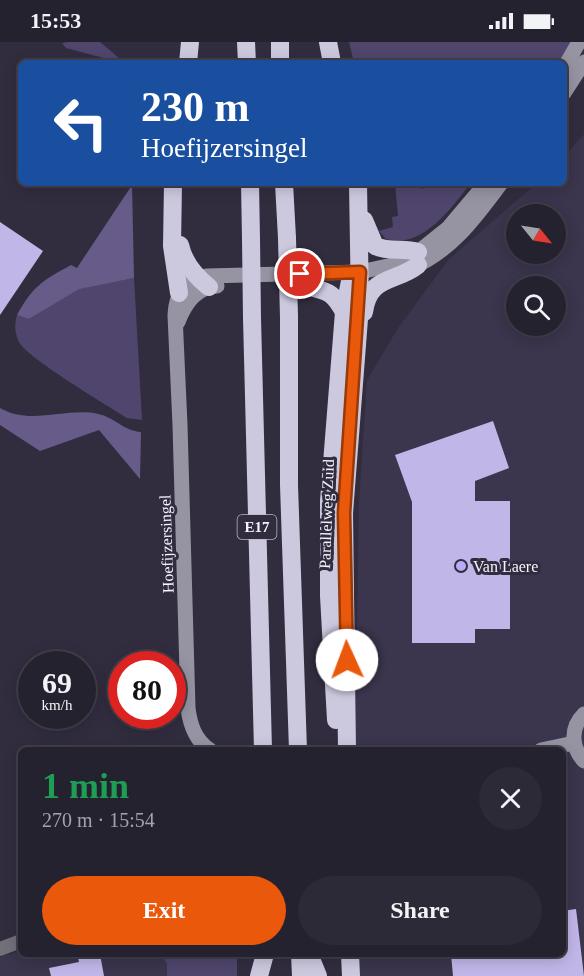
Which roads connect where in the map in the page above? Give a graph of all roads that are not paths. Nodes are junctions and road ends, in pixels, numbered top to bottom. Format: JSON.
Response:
{"nodes":[{"id":1,"x":190,"y":42,"type":"edge"},
{"id":2,"x":246,"y":42,"type":"edge"},
{"id":3,"x":280,"y":42,"type":"edge"},
{"id":4,"x":328,"y":42,"type":"edge"},
{"id":5,"x":579,"y":42,"type":"edge"},
{"id":6,"x":188,"y":60,"type":"edge"},
{"id":7,"x":247,"y":60,"type":"edge"},
{"id":8,"x":280,"y":60,"type":"edge"},
{"id":9,"x":331,"y":60,"type":"edge"},
{"id":10,"x":584,"y":62,"type":"edge"},
{"id":11,"x":567,"y":63,"type":"edge"},
{"id":12,"x":567,"y":88,"type":"edge"},
{"id":13,"x":173,"y":186,"type":"edge"},
{"id":14,"x":250,"y":186,"type":"edge"},
{"id":15,"x":284,"y":186,"type":"edge"},
{"id":16,"x":358,"y":186,"type":"edge"},
{"id":17,"x":483,"y":186,"type":"edge"},
{"id":18,"x":499,"y":186,"type":"edge"},
{"id":19,"x":360,"y":208,"type":"junction"},
{"id":20,"x":174,"y":230,"type":"junction"},
{"id":21,"x":418,"y":259,"type":"junction"},
{"id":22,"x":357,"y":278,"type":"junction"},
{"id":23,"x":203,"y":282,"type":"junction"},
{"id":24,"x":300,"y":283,"type":"junction"},
{"id":25,"x":179,"y":293,"type":"junction"},
{"id":26,"x":344,"y":312,"type":"junction"},
{"id":27,"x":176,"y":330,"type":"junction"},
{"id":28,"x":357,"y":336,"type":"junction"},
{"id":29,"x":584,"y":714,"type":"edge"},
{"id":30,"x":263,"y":743,"type":"edge"},
{"id":31,"x":574,"y":743,"type":"junction"},
{"id":32,"x":207,"y":747,"type":"edge"},
{"id":33,"x":298,"y":747,"type":"edge"},
{"id":34,"x":338,"y":747,"type":"edge"},
{"id":35,"x":347,"y":747,"type":"edge"},
{"id":36,"x":555,"y":747,"type":"edge"},
{"id":37,"x":584,"y":760,"type":"edge"},
{"id":38,"x":18,"y":942,"type":"edge"},
{"id":39,"x":0,"y":949,"type":"edge"},
{"id":40,"x":264,"y":957,"type":"edge"},
{"id":41,"x":271,"y":957,"type":"edge"},
{"id":42,"x":300,"y":957,"type":"edge"},
{"id":43,"x":310,"y":957,"type":"edge"},
{"id":44,"x":341,"y":957,"type":"edge"},
{"id":45,"x":350,"y":957,"type":"edge"},
{"id":46,"x":259,"y":976,"type":"edge"},
{"id":47,"x":271,"y":976,"type":"edge"},
{"id":48,"x":301,"y":976,"type":"edge"},
{"id":49,"x":318,"y":976,"type":"edge"},
{"id":50,"x":342,"y":976,"type":"edge"},
{"id":51,"x":351,"y":976,"type":"edge"}],
"edges":[{"from":1,"to":6,"type":"highway"},
{"from":2,"to":7,"type":"highway"},
{"from":3,"to":8,"type":"highway"},
{"from":4,"to":9,"type":"highway"},
{"from":5,"to":11,"type":"street"},
{"from":10,"to":12,"type":"street"},
{"from":13,"to":20,"type":"highway"},
{"from":14,"to":30,"type":"highway","number":"E17","bridge":true},
{"from":15,"to":33,"type":"highway","number":"E17","bridge":true},
{"from":16,"to":19,"type":"highway"},
{"from":17,"to":21,"type":"street"},
{"from":18,"to":21,"type":"street"},
{"from":19,"to":21,"type":"highway"},
{"from":19,"to":22,"type":"highway"},
{"from":20,"to":23,"type":"highway"},
{"from":20,"to":25,"type":"highway"},
{"from":21,"to":22,"type":"street"},
{"from":21,"to":28,"type":"highway"},
{"from":22,"to":23,"type":"street"},
{"from":22,"to":24,"type":"street"},
{"from":22,"to":26,"type":"highway","name":"Parallelweg Zuid"},
{"from":22,"to":28,"type":"highway","name":"Parallelweg Zuid"},
{"from":23,"to":24,"type":"street"},
{"from":23,"to":25,"type":"street"},
{"from":23,"to":27,"type":"street","name":"Hoefijzersingel"},
{"from":24,"to":26,"type":"highway"},
{"from":25,"to":27,"type":"street","name":"Hoefijzersingel"},
{"from":26,"to":34,"type":"highway","name":"Parallelweg Zuid"},
{"from":27,"to":32,"type":"street","name":"Hoefijzersingel"},
{"from":28,"to":35,"type":"highway","name":"Parallelweg Zuid"},
{"from":29,"to":31,"type":"street"},
{"from":31,"to":36,"type":"street"},
{"from":31,"to":37,"type":"street"},
{"from":38,"to":39,"type":"street"},
{"from":40,"to":46,"type":"highway"},
{"from":41,"to":47,"type":"highway"},
{"from":42,"to":48,"type":"highway"},
{"from":43,"to":49,"type":"highway"},
{"from":44,"to":50,"type":"highway"},
{"from":45,"to":51,"type":"highway"}]}
